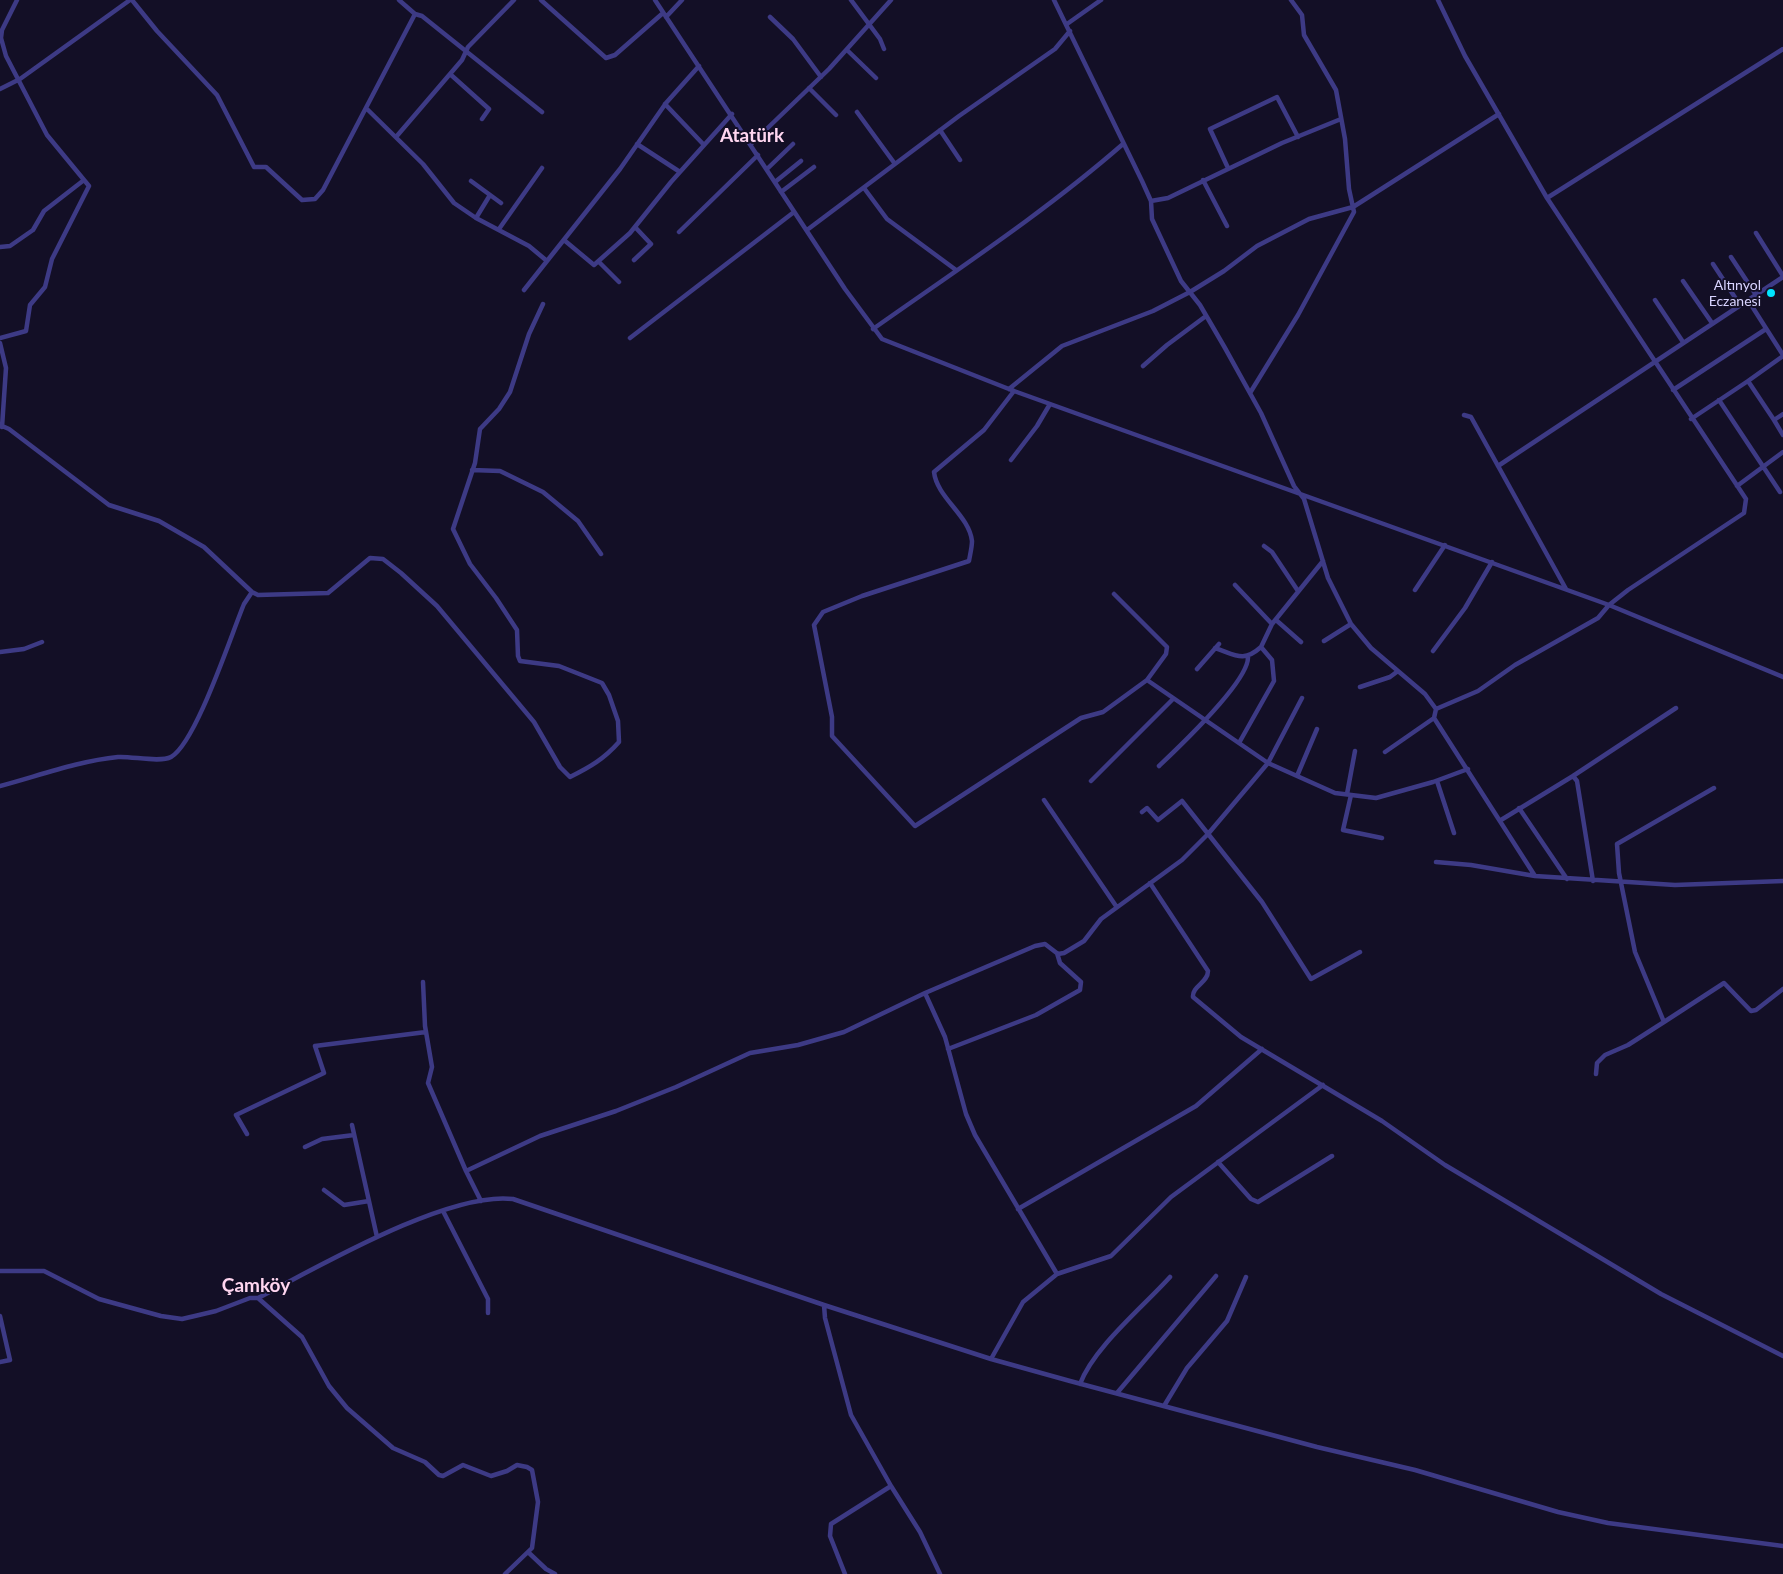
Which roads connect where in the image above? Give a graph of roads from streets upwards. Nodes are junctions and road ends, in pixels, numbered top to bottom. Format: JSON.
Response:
{"nodes":[{"id":1,"x":17,"y":0,"type":"edge"},
{"id":2,"x":131,"y":0,"type":"edge"},
{"id":3,"x":399,"y":0,"type":"edge"},
{"id":4,"x":514,"y":0,"type":"edge"},
{"id":5,"x":541,"y":0,"type":"edge"},
{"id":6,"x":655,"y":0,"type":"edge"},
{"id":7,"x":682,"y":0,"type":"edge"},
{"id":8,"x":851,"y":0,"type":"edge"},
{"id":9,"x":891,"y":0,"type":"edge"},
{"id":10,"x":1054,"y":0,"type":"edge"},
{"id":11,"x":1100,"y":0,"type":"edge"},
{"id":12,"x":1292,"y":0,"type":"edge"},
{"id":13,"x":1438,"y":0,"type":"edge"},
{"id":14,"x":415,"y":14,"type":"junction"},
{"id":15,"x":664,"y":15,"type":"junction"},
{"id":16,"x":770,"y":17,"type":"dead end"},
{"id":17,"x":1067,"y":24,"type":"junction"},
{"id":18,"x":870,"y":26,"type":"junction"},
{"id":19,"x":1070,"y":31,"type":"junction"},
{"id":20,"x":884,"y":48,"type":"dead end"},
{"id":21,"x":1783,"y":48,"type":"edge"},
{"id":22,"x":466,"y":50,"type":"junction"},
{"id":23,"x":847,"y":50,"type":"junction"},
{"id":24,"x":699,"y":66,"type":"junction"},
{"id":25,"x":450,"y":74,"type":"junction"},
{"id":26,"x":821,"y":77,"type":"junction"},
{"id":27,"x":876,"y":78,"type":"dead end"},
{"id":28,"x":20,"y":80,"type":"junction"},
{"id":29,"x":809,"y":88,"type":"junction"},
{"id":30,"x":0,"y":89,"type":"edge"},
{"id":31,"x":665,"y":104,"type":"junction"},
{"id":32,"x":366,"y":108,"type":"junction"},
{"id":33,"x":542,"y":112,"type":"dead end"},
{"id":34,"x":856,"y":112,"type":"dead end"},
{"id":35,"x":732,"y":114,"type":"junction"},
{"id":36,"x":1499,"y":114,"type":"junction"},
{"id":37,"x":836,"y":115,"type":"dead end"},
{"id":38,"x":482,"y":119,"type":"dead end"},
{"id":39,"x":1341,"y":119,"type":"junction"},
{"id":40,"x":940,"y":130,"type":"junction"},
{"id":41,"x":396,"y":137,"type":"junction"},
{"id":42,"x":1298,"y":137,"type":"junction"},
{"id":43,"x":637,"y":144,"type":"junction"},
{"id":44,"x":751,"y":144,"type":"junction"},
{"id":45,"x":793,"y":144,"type":"dead end"},
{"id":46,"x":1123,"y":144,"type":"junction"},
{"id":47,"x":704,"y":145,"type":"junction"},
{"id":48,"x":758,"y":155,"type":"junction"},
{"id":49,"x":960,"y":160,"type":"dead end"},
{"id":50,"x":801,"y":161,"type":"dead end"},
{"id":51,"x":895,"y":164,"type":"junction"},
{"id":52,"x":814,"y":167,"type":"dead end"},
{"id":53,"x":542,"y":168,"type":"dead end"},
{"id":54,"x":1228,"y":168,"type":"junction"},
{"id":55,"x":767,"y":169,"type":"junction"},
{"id":56,"x":680,"y":172,"type":"junction"},
{"id":57,"x":84,"y":180,"type":"junction"},
{"id":58,"x":1203,"y":180,"type":"junction"},
{"id":59,"x":471,"y":181,"type":"dead end"},
{"id":60,"x":775,"y":182,"type":"junction"},
{"id":61,"x":864,"y":188,"type":"junction"},
{"id":62,"x":781,"y":192,"type":"junction"},
{"id":63,"x":490,"y":195,"type":"junction"},
{"id":64,"x":1547,"y":198,"type":"junction"},
{"id":65,"x":1151,"y":201,"type":"junction"},
{"id":66,"x":501,"y":203,"type":"dead end"},
{"id":67,"x":1353,"y":207,"type":"junction"},
{"id":68,"x":794,"y":212,"type":"junction"},
{"id":69,"x":476,"y":218,"type":"junction"},
{"id":70,"x":1227,"y":226,"type":"dead end"},
{"id":71,"x":635,"y":227,"type":"junction"},
{"id":72,"x":499,"y":229,"type":"junction"},
{"id":73,"x":807,"y":230,"type":"junction"},
{"id":74,"x":679,"y":232,"type":"dead end"},
{"id":75,"x":1756,"y":233,"type":"dead end"},
{"id":76,"x":564,"y":240,"type":"junction"},
{"id":77,"x":0,"y":247,"type":"edge"},
{"id":78,"x":1731,"y":257,"type":"dead end"},
{"id":79,"x":634,"y":260,"type":"dead end"},
{"id":80,"x":547,"y":261,"type":"junction"},
{"id":81,"x":599,"y":262,"type":"junction"},
{"id":82,"x":1713,"y":264,"type":"dead end"},
{"id":83,"x":956,"y":270,"type":"junction"},
{"id":84,"x":1783,"y":276,"type":"edge"},
{"id":85,"x":1684,"y":281,"type":"dead end"},
{"id":86,"x":619,"y":282,"type":"dead end"},
{"id":87,"x":524,"y":290,"type":"dead end"},
{"id":88,"x":1190,"y":292,"type":"junction"},
{"id":89,"x":1756,"y":295,"type":"junction"},
{"id":90,"x":1655,"y":300,"type":"dead end"},
{"id":91,"x":1748,"y":300,"type":"junction"},
{"id":92,"x":544,"y":304,"type":"dead end"},
{"id":93,"x":1740,"y":305,"type":"junction"},
{"id":94,"x":1206,"y":316,"type":"junction"},
{"id":95,"x":1712,"y":323,"type":"junction"},
{"id":96,"x":873,"y":328,"type":"junction"},
{"id":97,"x":1766,"y":329,"type":"junction"},
{"id":98,"x":0,"y":338,"type":"edge"},
{"id":99,"x":630,"y":338,"type":"dead end"},
{"id":100,"x":1683,"y":342,"type":"junction"},
{"id":101,"x":0,"y":343,"type":"edge"},
{"id":102,"x":1783,"y":355,"type":"edge"},
{"id":103,"x":1654,"y":361,"type":"junction"},
{"id":104,"x":1143,"y":366,"type":"dead end"},
{"id":105,"x":1748,"y":381,"type":"junction"},
{"id":106,"x":1012,"y":390,"type":"junction"},
{"id":107,"x":1673,"y":390,"type":"junction"},
{"id":108,"x":1250,"y":394,"type":"junction"},
{"id":109,"x":1719,"y":400,"type":"junction"},
{"id":110,"x":1050,"y":404,"type":"junction"},
{"id":111,"x":1783,"y":414,"type":"edge"},
{"id":112,"x":1464,"y":415,"type":"dead end"},
{"id":113,"x":1691,"y":419,"type":"junction"},
{"id":114,"x":1774,"y":420,"type":"junction"},
{"id":115,"x":1,"y":426,"type":"edge"},
{"id":116,"x":1783,"y":434,"type":"edge"},
{"id":117,"x":1783,"y":452,"type":"edge"},
{"id":118,"x":1011,"y":460,"type":"dead end"},
{"id":119,"x":1498,"y":466,"type":"junction"},
{"id":120,"x":1764,"y":467,"type":"junction"},
{"id":121,"x":472,"y":470,"type":"junction"},
{"id":122,"x":1737,"y":486,"type":"junction"},
{"id":123,"x":1780,"y":492,"type":"dead end"},
{"id":124,"x":1301,"y":494,"type":"junction"},
{"id":125,"x":1445,"y":545,"type":"junction"},
{"id":126,"x":1264,"y":546,"type":"dead end"},
{"id":127,"x":600,"y":554,"type":"dead end"},
{"id":128,"x":1323,"y":561,"type":"junction"},
{"id":129,"x":1492,"y":562,"type":"junction"},
{"id":130,"x":1235,"y":585,"type":"dead end"},
{"id":131,"x":1415,"y":590,"type":"dead end"},
{"id":132,"x":1566,"y":590,"type":"junction"},
{"id":133,"x":1298,"y":591,"type":"junction"},
{"id":134,"x":252,"y":592,"type":"junction"},
{"id":135,"x":1114,"y":594,"type":"dead end"},
{"id":136,"x":1609,"y":605,"type":"junction"},
{"id":137,"x":1276,"y":620,"type":"junction"},
{"id":138,"x":1272,"y":624,"type":"junction"},
{"id":139,"x":1351,"y":624,"type":"junction"},
{"id":140,"x":1324,"y":641,"type":"dead end"},
{"id":141,"x":42,"y":642,"type":"dead end"},
{"id":142,"x":1301,"y":642,"type":"dead end"},
{"id":143,"x":1261,"y":647,"type":"junction"},
{"id":144,"x":1433,"y":651,"type":"dead end"},
{"id":145,"x":0,"y":652,"type":"edge"},
{"id":146,"x":1248,"y":657,"type":"junction"},
{"id":147,"x":1197,"y":669,"type":"dead end"},
{"id":148,"x":1398,"y":671,"type":"junction"},
{"id":149,"x":1783,"y":677,"type":"edge"},
{"id":150,"x":1147,"y":680,"type":"junction"},
{"id":151,"x":1360,"y":687,"type":"dead end"},
{"id":152,"x":1302,"y":698,"type":"dead end"},
{"id":153,"x":1173,"y":699,"type":"junction"},
{"id":154,"x":1676,"y":708,"type":"dead end"},
{"id":155,"x":1436,"y":709,"type":"junction"},
{"id":156,"x":1434,"y":718,"type":"junction"},
{"id":157,"x":1206,"y":721,"type":"junction"},
{"id":158,"x":1317,"y":729,"type":"dead end"},
{"id":159,"x":1239,"y":743,"type":"junction"},
{"id":160,"x":1356,"y":751,"type":"dead end"},
{"id":161,"x":1386,"y":752,"type":"dead end"},
{"id":162,"x":1268,"y":762,"type":"junction"},
{"id":163,"x":1159,"y":766,"type":"dead end"},
{"id":164,"x":1468,"y":769,"type":"junction"},
{"id":165,"x":1297,"y":776,"type":"junction"},
{"id":166,"x":1573,"y":776,"type":"junction"},
{"id":167,"x":1091,"y":781,"type":"dead end"},
{"id":168,"x":1437,"y":781,"type":"junction"},
{"id":169,"x":0,"y":786,"type":"edge"},
{"id":170,"x":1714,"y":788,"type":"dead end"},
{"id":171,"x":1349,"y":795,"type":"junction"},
{"id":172,"x":1044,"y":800,"type":"dead end"},
{"id":173,"x":1519,"y":808,"type":"junction"},
{"id":174,"x":1142,"y":812,"type":"dead end"},
{"id":175,"x":1500,"y":820,"type":"junction"},
{"id":176,"x":1454,"y":833,"type":"dead end"},
{"id":177,"x":1208,"y":834,"type":"junction"},
{"id":178,"x":1382,"y":838,"type":"dead end"},
{"id":179,"x":1436,"y":862,"type":"dead end"},
{"id":180,"x":1535,"y":876,"type":"junction"},
{"id":181,"x":1567,"y":879,"type":"junction"},
{"id":182,"x":1594,"y":881,"type":"junction"},
{"id":183,"x":1783,"y":882,"type":"edge"},
{"id":184,"x":1150,"y":883,"type":"junction"},
{"id":185,"x":1621,"y":883,"type":"junction"},
{"id":186,"x":1116,"y":906,"type":"junction"},
{"id":187,"x":1360,"y":952,"type":"dead end"},
{"id":188,"x":1057,"y":953,"type":"junction"},
{"id":189,"x":424,"y":982,"type":"dead end"},
{"id":190,"x":1783,"y":989,"type":"edge"},
{"id":191,"x":925,"y":993,"type":"junction"},
{"id":192,"x":1664,"y":1022,"type":"junction"},
{"id":193,"x":426,"y":1032,"type":"junction"},
{"id":194,"x":948,"y":1049,"type":"junction"},
{"id":195,"x":1262,"y":1049,"type":"junction"},
{"id":196,"x":1596,"y":1074,"type":"dead end"},
{"id":197,"x":1323,"y":1085,"type":"junction"},
{"id":198,"x":352,"y":1125,"type":"dead end"},
{"id":199,"x":247,"y":1134,"type":"dead end"},
{"id":200,"x":354,"y":1136,"type":"junction"},
{"id":201,"x":305,"y":1147,"type":"dead end"},
{"id":202,"x":1332,"y":1156,"type":"dead end"},
{"id":203,"x":1218,"y":1162,"type":"junction"},
{"id":204,"x":466,"y":1171,"type":"junction"},
{"id":205,"x":324,"y":1190,"type":"dead end"},
{"id":206,"x":369,"y":1201,"type":"junction"},
{"id":207,"x":481,"y":1201,"type":"junction"},
{"id":208,"x":1018,"y":1210,"type":"junction"},
{"id":209,"x":443,"y":1211,"type":"junction"},
{"id":210,"x":377,"y":1237,"type":"junction"},
{"id":211,"x":0,"y":1271,"type":"edge"},
{"id":212,"x":1058,"y":1274,"type":"junction"},
{"id":213,"x":1216,"y":1276,"type":"dead end"},
{"id":214,"x":1170,"y":1277,"type":"dead end"},
{"id":215,"x":1246,"y":1277,"type":"dead end"},
{"id":216,"x":258,"y":1298,"type":"junction"},
{"id":217,"x":824,"y":1305,"type":"junction"},
{"id":218,"x":488,"y":1313,"type":"dead end"},
{"id":219,"x":0,"y":1316,"type":"edge"},
{"id":220,"x":1783,"y":1356,"type":"edge"},
{"id":221,"x":990,"y":1359,"type":"junction"},
{"id":222,"x":0,"y":1362,"type":"edge"},
{"id":223,"x":1080,"y":1384,"type":"junction"},
{"id":224,"x":1116,"y":1394,"type":"junction"},
{"id":225,"x":1164,"y":1406,"type":"junction"},
{"id":226,"x":890,"y":1486,"type":"junction"},
{"id":227,"x":1783,"y":1546,"type":"edge"},
{"id":228,"x":528,"y":1552,"type":"junction"},
{"id":229,"x":505,"y":1574,"type":"edge"},
{"id":230,"x":555,"y":1574,"type":"edge"},
{"id":231,"x":845,"y":1574,"type":"edge"},
{"id":232,"x":940,"y":1574,"type":"edge"}],
"edges":[{"from":1,"to":28,"type":"street"},
{"from":2,"to":28,"type":"street"},
{"from":2,"to":32,"type":"street"},
{"from":3,"to":14,"type":"street"},
{"from":4,"to":22,"type":"street"},
{"from":5,"to":15,"type":"street"},
{"from":6,"to":15,"type":"street"},
{"from":7,"to":15,"type":"street"},
{"from":8,"to":18,"type":"street"},
{"from":9,"to":18,"type":"street"},
{"from":10,"to":17,"type":"street"},
{"from":11,"to":17,"type":"street"},
{"from":12,"to":39,"type":"street"},
{"from":13,"to":36,"type":"street"},
{"from":14,"to":22,"type":"street"},
{"from":14,"to":32,"type":"street"},
{"from":15,"to":24,"type":"street"},
{"from":16,"to":26,"type":"street"},
{"from":17,"to":19,"type":"street"},
{"from":18,"to":20,"type":"street"},
{"from":18,"to":23,"type":"street"},
{"from":19,"to":40,"type":"street"},
{"from":19,"to":46,"type":"street"},
{"from":21,"to":64,"type":"street"},
{"from":22,"to":25,"type":"street"},
{"from":22,"to":33,"type":"street"},
{"from":23,"to":26,"type":"street"},
{"from":23,"to":27,"type":"street"},
{"from":24,"to":31,"type":"street"},
{"from":24,"to":35,"type":"street"},
{"from":25,"to":38,"type":"street"},
{"from":25,"to":41,"type":"street"},
{"from":26,"to":29,"type":"street"},
{"from":28,"to":30,"type":"street"},
{"from":28,"to":57,"type":"street"},
{"from":29,"to":37,"type":"street"},
{"from":29,"to":44,"type":"street"},
{"from":31,"to":43,"type":"street"},
{"from":31,"to":47,"type":"street"},
{"from":32,"to":41,"type":"street"},
{"from":34,"to":51,"type":"street"},
{"from":35,"to":44,"type":"street"},
{"from":35,"to":47,"type":"street"},
{"from":36,"to":64,"type":"street"},
{"from":36,"to":67,"type":"street"},
{"from":39,"to":42,"type":"street"},
{"from":39,"to":67,"type":"street"},
{"from":40,"to":49,"type":"street"},
{"from":40,"to":51,"type":"street"},
{"from":41,"to":69,"type":"street"},
{"from":42,"to":54,"type":"street"},
{"from":42,"to":54,"type":"street"},
{"from":43,"to":56,"type":"street"},
{"from":43,"to":76,"type":"street"},
{"from":44,"to":48,"type":"street"},
{"from":45,"to":55,"type":"street"},
{"from":46,"to":65,"type":"street"},
{"from":46,"to":83,"type":"street"},
{"from":47,"to":56,"type":"street"},
{"from":48,"to":55,"type":"street"},
{"from":48,"to":74,"type":"street"},
{"from":50,"to":60,"type":"street"},
{"from":51,"to":61,"type":"street"},
{"from":52,"to":62,"type":"street"},
{"from":53,"to":72,"type":"street"},
{"from":54,"to":58,"type":"street"},
{"from":55,"to":60,"type":"street"},
{"from":56,"to":71,"type":"street"},
{"from":57,"to":77,"type":"street"},
{"from":57,"to":98,"type":"street"},
{"from":58,"to":65,"type":"street"},
{"from":58,"to":70,"type":"street"},
{"from":59,"to":63,"type":"street"},
{"from":60,"to":62,"type":"street"},
{"from":61,"to":73,"type":"street"},
{"from":61,"to":83,"type":"street"},
{"from":62,"to":68,"type":"street"},
{"from":63,"to":66,"type":"street"},
{"from":63,"to":69,"type":"street"},
{"from":64,"to":103,"type":"street"},
{"from":65,"to":88,"type":"street"},
{"from":67,"to":88,"type":"street"},
{"from":67,"to":108,"type":"street"},
{"from":68,"to":73,"type":"street"},
{"from":68,"to":99,"type":"street"},
{"from":69,"to":72,"type":"street"},
{"from":71,"to":79,"type":"street"},
{"from":71,"to":81,"type":"street"},
{"from":72,"to":80,"type":"street"},
{"from":73,"to":96,"type":"street"},
{"from":75,"to":84,"type":"street"},
{"from":76,"to":80,"type":"street"},
{"from":76,"to":81,"type":"street"},
{"from":78,"to":89,"type":"street"},
{"from":80,"to":87,"type":"street"},
{"from":81,"to":86,"type":"street"},
{"from":82,"to":93,"type":"street"},
{"from":83,"to":96,"type":"street"},
{"from":84,"to":89,"type":"street"},
{"from":85,"to":95,"type":"street"},
{"from":88,"to":94,"type":"street"},
{"from":88,"to":106,"type":"street"},
{"from":89,"to":91,"type":"street"},
{"from":90,"to":100,"type":"street"},
{"from":91,"to":93,"type":"street"},
{"from":91,"to":97,"type":"street"},
{"from":92,"to":121,"type":"street"},
{"from":93,"to":95,"type":"street"},
{"from":94,"to":104,"type":"street"},
{"from":94,"to":108,"type":"street"},
{"from":95,"to":100,"type":"street"},
{"from":96,"to":106,"type":"street"},
{"from":97,"to":102,"type":"street"},
{"from":97,"to":107,"type":"street"},
{"from":100,"to":103,"type":"street"},
{"from":101,"to":115,"type":"street"},
{"from":102,"to":105,"type":"street"},
{"from":103,"to":107,"type":"street"},
{"from":103,"to":119,"type":"street"},
{"from":105,"to":109,"type":"street"},
{"from":105,"to":114,"type":"street"},
{"from":106,"to":110,"type":"street"},
{"from":106,"to":150,"type":"street"},
{"from":107,"to":113,"type":"street"},
{"from":108,"to":124,"type":"street"},
{"from":109,"to":113,"type":"street"},
{"from":109,"to":120,"type":"street"},
{"from":110,"to":118,"type":"street"},
{"from":110,"to":124,"type":"street"},
{"from":111,"to":114,"type":"street"},
{"from":112,"to":119,"type":"street"},
{"from":113,"to":122,"type":"street"},
{"from":114,"to":116,"type":"street"},
{"from":115,"to":134,"type":"street"},
{"from":117,"to":120,"type":"street"},
{"from":119,"to":132,"type":"street"},
{"from":120,"to":122,"type":"street"},
{"from":120,"to":123,"type":"street"},
{"from":121,"to":127,"type":"street"},
{"from":121,"to":134,"type":"street"},
{"from":122,"to":136,"type":"street"},
{"from":124,"to":125,"type":"street"},
{"from":124,"to":128,"type":"street"},
{"from":125,"to":129,"type":"street"},
{"from":125,"to":131,"type":"street"},
{"from":126,"to":133,"type":"street"},
{"from":128,"to":133,"type":"street"},
{"from":128,"to":139,"type":"street"},
{"from":129,"to":132,"type":"street"},
{"from":129,"to":144,"type":"street"},
{"from":130,"to":138,"type":"street"},
{"from":132,"to":136,"type":"street"},
{"from":133,"to":137,"type":"street"},
{"from":134,"to":169,"type":"street"},
{"from":135,"to":150,"type":"street"},
{"from":136,"to":149,"type":"street"},
{"from":136,"to":155,"type":"street"},
{"from":137,"to":138,"type":"street"},
{"from":137,"to":142,"type":"street"},
{"from":138,"to":143,"type":"street"},
{"from":139,"to":140,"type":"street"},
{"from":139,"to":148,"type":"street"},
{"from":141,"to":145,"type":"street"},
{"from":143,"to":146,"type":"street"},
{"from":143,"to":159,"type":"street"},
{"from":146,"to":147,"type":"street"},
{"from":146,"to":157,"type":"street"},
{"from":148,"to":151,"type":"street"},
{"from":148,"to":155,"type":"street"},
{"from":150,"to":153,"type":"street"},
{"from":152,"to":162,"type":"street"},
{"from":153,"to":157,"type":"street"},
{"from":153,"to":167,"type":"street"},
{"from":154,"to":166,"type":"street"},
{"from":155,"to":156,"type":"street"},
{"from":156,"to":161,"type":"street"},
{"from":156,"to":164,"type":"street"},
{"from":157,"to":159,"type":"street"},
{"from":157,"to":163,"type":"street"},
{"from":158,"to":165,"type":"street"},
{"from":159,"to":162,"type":"street"},
{"from":160,"to":171,"type":"street"},
{"from":162,"to":165,"type":"street"},
{"from":162,"to":177,"type":"street"},
{"from":164,"to":168,"type":"street"},
{"from":164,"to":175,"type":"street"},
{"from":165,"to":171,"type":"street"},
{"from":166,"to":173,"type":"street"},
{"from":166,"to":182,"type":"street"},
{"from":168,"to":171,"type":"street"},
{"from":168,"to":176,"type":"street"},
{"from":170,"to":185,"type":"street"},
{"from":171,"to":178,"type":"street"},
{"from":172,"to":186,"type":"street"},
{"from":173,"to":175,"type":"street"},
{"from":173,"to":181,"type":"street"},
{"from":174,"to":177,"type":"street"},
{"from":175,"to":180,"type":"street"},
{"from":177,"to":184,"type":"street"},
{"from":177,"to":187,"type":"street"},
{"from":179,"to":180,"type":"street"},
{"from":180,"to":181,"type":"street"},
{"from":181,"to":182,"type":"street"},
{"from":182,"to":185,"type":"street"},
{"from":183,"to":185,"type":"street"},
{"from":184,"to":186,"type":"street"},
{"from":184,"to":195,"type":"street"},
{"from":185,"to":192,"type":"street"},
{"from":186,"to":188,"type":"street"},
{"from":188,"to":191,"type":"street"},
{"from":188,"to":194,"type":"street"},
{"from":189,"to":193,"type":"street"},
{"from":190,"to":192,"type":"street"},
{"from":191,"to":194,"type":"street"},
{"from":191,"to":204,"type":"street"},
{"from":192,"to":196,"type":"street"},
{"from":193,"to":199,"type":"street"},
{"from":193,"to":204,"type":"street"},
{"from":194,"to":208,"type":"street"},
{"from":195,"to":197,"type":"street"},
{"from":195,"to":208,"type":"street"},
{"from":197,"to":203,"type":"street"},
{"from":197,"to":220,"type":"street"},
{"from":198,"to":200,"type":"street"},
{"from":200,"to":201,"type":"street"},
{"from":200,"to":206,"type":"street"},
{"from":202,"to":203,"type":"street"},
{"from":203,"to":212,"type":"street"},
{"from":204,"to":207,"type":"street"},
{"from":205,"to":206,"type":"street"},
{"from":206,"to":210,"type":"street"},
{"from":207,"to":209,"type":"street"},
{"from":207,"to":217,"type":"street"},
{"from":208,"to":212,"type":"street"},
{"from":209,"to":210,"type":"street"},
{"from":209,"to":218,"type":"street"},
{"from":210,"to":216,"type":"street"},
{"from":211,"to":216,"type":"street"},
{"from":212,"to":221,"type":"street"},
{"from":213,"to":224,"type":"street"},
{"from":214,"to":223,"type":"street"},
{"from":215,"to":225,"type":"street"},
{"from":216,"to":228,"type":"street"},
{"from":217,"to":221,"type":"street"},
{"from":217,"to":226,"type":"street"},
{"from":219,"to":222,"type":"street"},
{"from":221,"to":223,"type":"street"},
{"from":223,"to":224,"type":"street"},
{"from":224,"to":225,"type":"street"},
{"from":225,"to":227,"type":"street"},
{"from":226,"to":231,"type":"street"},
{"from":226,"to":232,"type":"street"},
{"from":228,"to":229,"type":"street"},
{"from":228,"to":230,"type":"street"}]}
